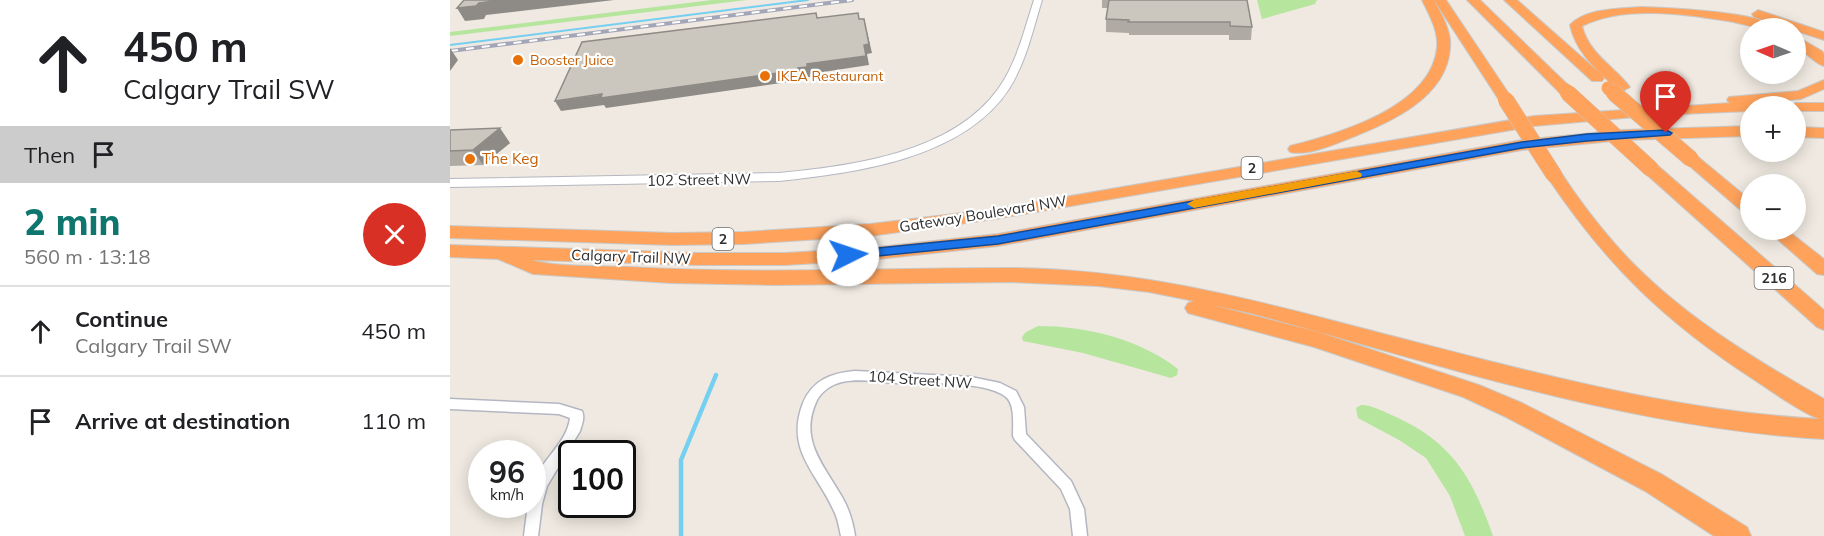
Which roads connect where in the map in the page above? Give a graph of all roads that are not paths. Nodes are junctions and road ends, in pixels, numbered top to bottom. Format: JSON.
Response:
{"nodes":[{"id":1,"x":1038,"y":0,"type":"edge"},
{"id":2,"x":1428,"y":0,"type":"edge"},
{"id":3,"x":1440,"y":0,"type":"edge"},
{"id":4,"x":1473,"y":0,"type":"edge"},
{"id":5,"x":1510,"y":0,"type":"edge"},
{"id":6,"x":1722,"y":3,"type":"dead end"},
{"id":7,"x":1746,"y":6,"type":"dead end"},
{"id":8,"x":1740,"y":19,"type":"edge"},
{"id":9,"x":1824,"y":27,"type":"edge"},
{"id":10,"x":1824,"y":36,"type":"edge"},
{"id":11,"x":1806,"y":47,"type":"edge"},
{"id":12,"x":1824,"y":62,"type":"edge"},
{"id":13,"x":1824,"y":84,"type":"edge"},
{"id":14,"x":1615,"y":87,"type":"junction"},
{"id":15,"x":1806,"y":107,"type":"edge"},
{"id":16,"x":1824,"y":107,"type":"edge"},
{"id":17,"x":1740,"y":108,"type":"edge"},
{"id":18,"x":1740,"y":131,"type":"edge"},
{"id":19,"x":1806,"y":132,"type":"edge"},
{"id":20,"x":1824,"y":133,"type":"edge"},
{"id":21,"x":1421,"y":139,"type":"junction"},
{"id":22,"x":1697,"y":159,"type":"junction"},
{"id":23,"x":450,"y":183,"type":"edge"},
{"id":24,"x":1740,"y":191,"type":"edge"},
{"id":25,"x":1740,"y":200,"type":"edge"},
{"id":26,"x":995,"y":214,"type":"junction"},
{"id":27,"x":450,"y":232,"type":"edge"},
{"id":28,"x":1723,"y":234,"type":"junction"},
{"id":29,"x":1788,"y":240,"type":"edge"},
{"id":30,"x":1797,"y":240,"type":"edge"},
{"id":31,"x":450,"y":250,"type":"edge"},
{"id":32,"x":500,"y":252,"type":"junction"},
{"id":33,"x":1824,"y":264,"type":"edge"},
{"id":34,"x":1824,"y":269,"type":"edge"},
{"id":35,"x":1043,"y":276,"type":"junction"},
{"id":36,"x":1824,"y":322,"type":"edge"},
{"id":37,"x":1824,"y":335,"type":"edge"},
{"id":38,"x":450,"y":404,"type":"edge"},
{"id":39,"x":1824,"y":411,"type":"edge"},
{"id":40,"x":1824,"y":429,"type":"edge"},
{"id":41,"x":531,"y":536,"type":"edge"},
{"id":42,"x":848,"y":536,"type":"edge"},
{"id":43,"x":1080,"y":536,"type":"edge"},
{"id":44,"x":1737,"y":536,"type":"edge"}],
"edges":[{"from":1,"to":23,"type":"street","name":"102 Street NW"},
{"from":2,"to":26,"type":"highway"},
{"from":3,"to":39,"type":"highway","bridge":true},
{"from":4,"to":28,"type":"highway","number":"216","bridge":true},
{"from":5,"to":14,"type":"highway"},
{"from":6,"to":10,"type":"highway"},
{"from":7,"to":9,"type":"highway"},
{"from":8,"to":14,"type":"highway"},
{"from":11,"to":12,"type":"highway"},
{"from":13,"to":21,"type":"highway"},
{"from":14,"to":22,"type":"highway","bridge":true},
{"from":15,"to":16,"type":"highway"},
{"from":17,"to":21,"type":"highway","name":"Gateway Boulevard NW","number":"2"},
{"from":18,"to":32,"type":"highway","name":"Calgary Trail NW","number":"2"},
{"from":19,"to":20,"type":"highway"},
{"from":21,"to":26,"type":"highway","name":"Gateway Boulevard NW","number":"2"},
{"from":22,"to":24,"type":"highway"},
{"from":22,"to":25,"type":"highway"},
{"from":26,"to":27,"type":"highway","name":"Gateway Boulevard NW","number":"2"},
{"from":28,"to":36,"type":"highway","number":"216"},
{"from":28,"to":37,"type":"highway"},
{"from":29,"to":34,"type":"highway","number":"216"},
{"from":30,"to":33,"type":"highway"},
{"from":31,"to":32,"type":"highway","name":"Calgary Trail NW","number":"2"},
{"from":32,"to":35,"type":"highway"},
{"from":35,"to":40,"type":"highway"},
{"from":35,"to":44,"type":"highway"},
{"from":38,"to":41,"type":"street"},
{"from":42,"to":43,"type":"street","name":"104 Street NW"}]}
